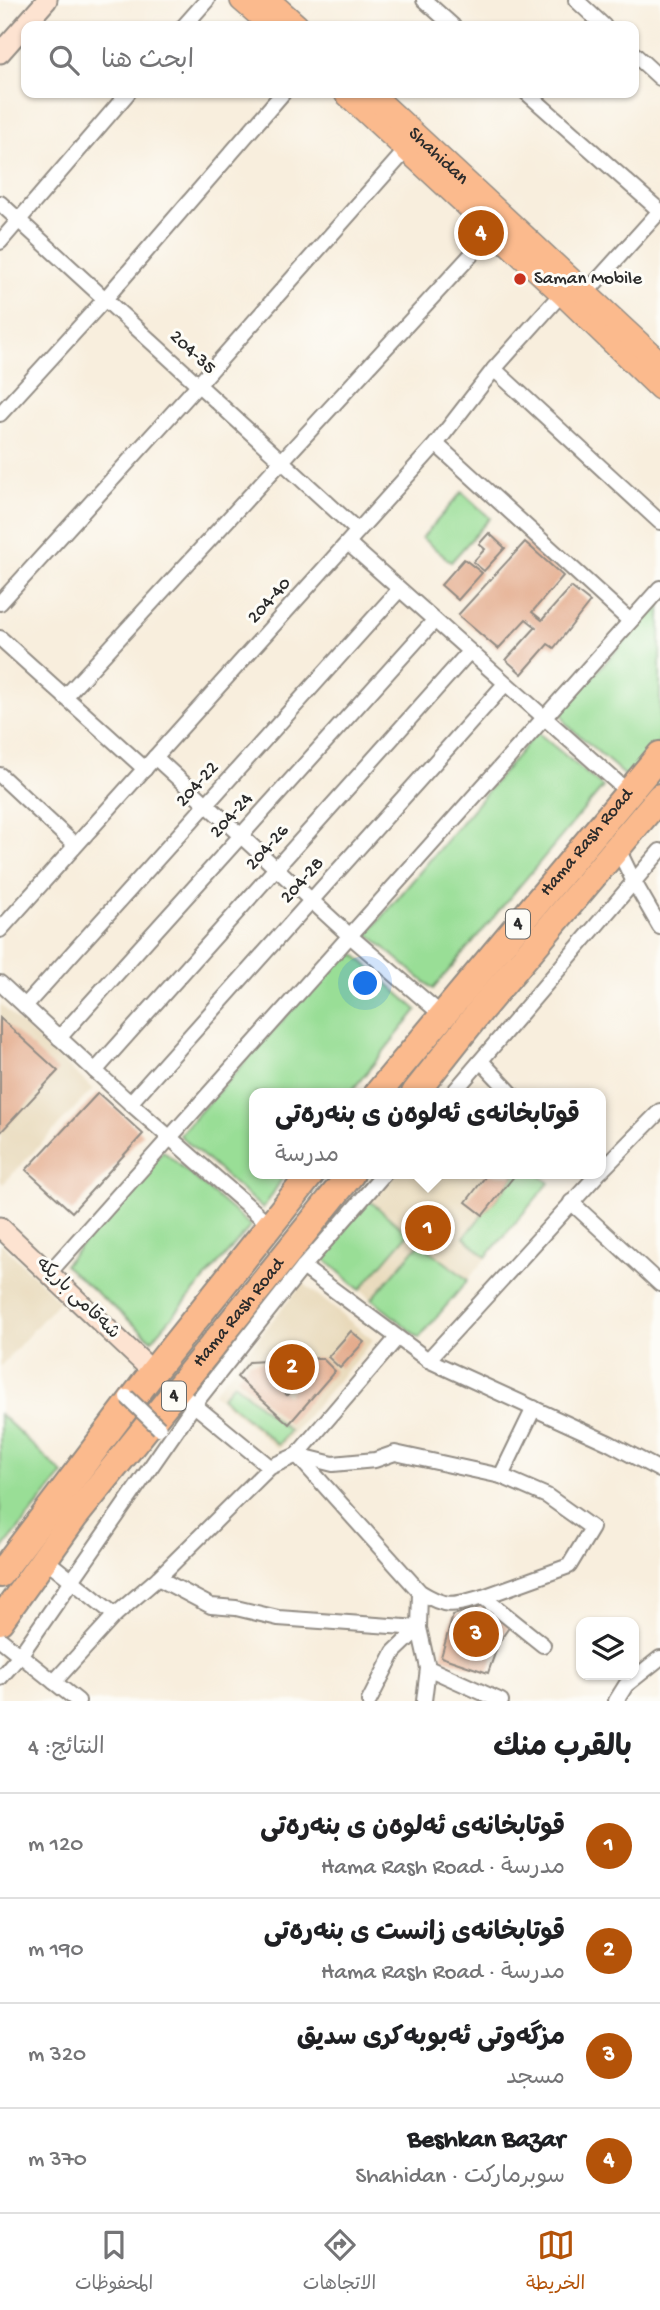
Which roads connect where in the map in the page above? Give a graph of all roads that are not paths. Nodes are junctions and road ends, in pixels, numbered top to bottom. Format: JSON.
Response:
{"nodes":[{"id":1,"x":47,"y":0,"type":"edge"},
{"id":2,"x":206,"y":0,"type":"edge"},
{"id":3,"x":242,"y":0,"type":"edge"},
{"id":4,"x":268,"y":0,"type":"edge"},
{"id":5,"x":424,"y":0,"type":"edge"},
{"id":6,"x":576,"y":0,"type":"edge"},
{"id":7,"x":28,"y":21,"type":"edge"},
{"id":8,"x":188,"y":21,"type":"edge"},
{"id":9,"x":266,"y":21,"type":"edge"},
{"id":10,"x":291,"y":21,"type":"edge"},
{"id":11,"x":447,"y":21,"type":"edge"},
{"id":12,"x":599,"y":21,"type":"edge"},
{"id":13,"x":21,"y":29,"type":"edge"},
{"id":14,"x":0,"y":53,"type":"edge"},
{"id":15,"x":639,"y":59,"type":"edge"},
{"id":16,"x":660,"y":78,"type":"edge"},
{"id":17,"x":124,"y":98,"type":"edge"},
{"id":18,"x":279,"y":98,"type":"edge"},
{"id":19,"x":352,"y":98,"type":"edge"},
{"id":20,"x":375,"y":98,"type":"edge"},
{"id":21,"x":533,"y":98,"type":"edge"},
{"id":22,"x":408,"y":148,"type":"junction"},
{"id":23,"x":0,"y":203,"type":"edge"},
{"id":24,"x":19,"y":221,"type":"junction"},
{"id":25,"x":494,"y":230,"type":"junction"},
{"id":26,"x":0,"y":242,"type":"edge"},
{"id":27,"x":562,"y":293,"type":"junction"},
{"id":28,"x":585,"y":294,"type":"junction"},
{"id":29,"x":105,"y":299,"type":"junction"},
{"id":30,"x":657,"y":353,"type":"edge"},
{"id":31,"x":494,"y":369,"type":"junction"},
{"id":32,"x":198,"y":385,"type":"junction"},
{"id":33,"x":660,"y":388,"type":"edge"},
{"id":34,"x":0,"y":414,"type":"edge"},
{"id":35,"x":436,"y":444,"type":"junction"},
{"id":36,"x":282,"y":462,"type":"junction"},
{"id":37,"x":660,"y":522,"type":"edge"},
{"id":38,"x":358,"y":531,"type":"junction"},
{"id":39,"x":348,"y":543,"type":"junction"},
{"id":40,"x":660,"y":588,"type":"edge"},
{"id":41,"x":399,"y":590,"type":"junction"},
{"id":42,"x":0,"y":603,"type":"edge"},
{"id":43,"x":434,"y":621,"type":"junction"},
{"id":44,"x":630,"y":621,"type":"junction"},
{"id":45,"x":0,"y":638,"type":"edge"},
{"id":46,"x":469,"y":652,"type":"junction"},
{"id":47,"x":505,"y":684,"type":"junction"},
{"id":48,"x":65,"y":696,"type":"junction"},
{"id":49,"x":544,"y":719,"type":"junction"},
{"id":50,"x":660,"y":755,"type":"edge"},
{"id":51,"x":150,"y":763,"type":"junction"},
{"id":52,"x":0,"y":775,"type":"edge"},
{"id":53,"x":628,"y":792,"type":"junction"},
{"id":54,"x":660,"y":797,"type":"edge"},
{"id":55,"x":206,"y":804,"type":"junction"},
{"id":56,"x":241,"y":836,"type":"junction"},
{"id":57,"x":75,"y":845,"type":"junction"},
{"id":58,"x":617,"y":846,"type":"junction"},
{"id":59,"x":660,"y":851,"type":"edge"},
{"id":60,"x":276,"y":868,"type":"junction"},
{"id":61,"x":634,"y":882,"type":"junction"},
{"id":62,"x":312,"y":900,"type":"junction"},
{"id":63,"x":660,"y":927,"type":"edge"},
{"id":64,"x":0,"y":930,"type":"edge"},
{"id":65,"x":350,"y":936,"type":"junction"},
{"id":66,"x":0,"y":983,"type":"edge"},
{"id":67,"x":25,"y":1006,"type":"junction"},
{"id":68,"x":442,"y":1015,"type":"junction"},
{"id":69,"x":59,"y":1038,"type":"junction"},
{"id":70,"x":481,"y":1061,"type":"junction"},
{"id":71,"x":95,"y":1071,"type":"junction"},
{"id":72,"x":382,"y":1088,"type":"edge"},
{"id":73,"x":419,"y":1088,"type":"edge"},
{"id":74,"x":457,"y":1088,"type":"edge"},
{"id":75,"x":506,"y":1088,"type":"edge"},
{"id":76,"x":130,"y":1103,"type":"junction"},
{"id":77,"x":660,"y":1111,"type":"edge"},
{"id":78,"x":170,"y":1138,"type":"junction"},
{"id":79,"x":606,"y":1163,"type":"edge"},
{"id":80,"x":307,"y":1179,"type":"edge"},
{"id":81,"x":312,"y":1179,"type":"edge"},
{"id":82,"x":347,"y":1179,"type":"edge"},
{"id":83,"x":380,"y":1179,"type":"edge"},
{"id":84,"x":591,"y":1179,"type":"edge"},
{"id":85,"x":330,"y":1200,"type":"junction"},
{"id":86,"x":571,"y":1202,"type":"junction"},
{"id":87,"x":270,"y":1224,"type":"junction"},
{"id":88,"x":0,"y":1227,"type":"edge"},
{"id":89,"x":303,"y":1267,"type":"junction"},
{"id":90,"x":50,"y":1273,"type":"junction"},
{"id":91,"x":660,"y":1284,"type":"edge"},
{"id":92,"x":397,"y":1338,"type":"junction"},
{"id":93,"x":428,"y":1360,"type":"junction"},
{"id":94,"x":153,"y":1372,"type":"junction"},
{"id":95,"x":127,"y":1397,"type":"dead end"},
{"id":96,"x":185,"y":1399,"type":"junction"},
{"id":97,"x":534,"y":1409,"type":"junction"},
{"id":98,"x":159,"y":1427,"type":"dead end"},
{"id":99,"x":297,"y":1455,"type":"junction"},
{"id":100,"x":270,"y":1467,"type":"junction"},
{"id":101,"x":660,"y":1470,"type":"edge"},
{"id":102,"x":502,"y":1476,"type":"junction"},
{"id":103,"x":45,"y":1559,"type":"junction"},
{"id":104,"x":0,"y":1574,"type":"edge"},
{"id":105,"x":158,"y":1578,"type":"junction"},
{"id":106,"x":72,"y":1582,"type":"junction"},
{"id":107,"x":420,"y":1591,"type":"junction"},
{"id":108,"x":482,"y":1597,"type":"junction"},
{"id":109,"x":115,"y":1615,"type":"junction"},
{"id":110,"x":0,"y":1621,"type":"edge"},
{"id":111,"x":419,"y":1628,"type":"junction"},
{"id":112,"x":0,"y":1639,"type":"edge"},
{"id":113,"x":543,"y":1645,"type":"dead end"},
{"id":114,"x":21,"y":1654,"type":"junction"},
{"id":115,"x":660,"y":1658,"type":"edge"},
{"id":116,"x":428,"y":1668,"type":"junction"},
{"id":117,"x":0,"y":1678,"type":"edge"},
{"id":118,"x":54,"y":1682,"type":"junction"},
{"id":119,"x":78,"y":1701,"type":"edge"},
{"id":120,"x":369,"y":1701,"type":"edge"},
{"id":121,"x":424,"y":1701,"type":"edge"},
{"id":122,"x":501,"y":1701,"type":"edge"},
{"id":123,"x":616,"y":1701,"type":"edge"}],
"edges":[{"from":1,"to":7,"type":"street"},
{"from":2,"to":8,"type":"street"},
{"from":3,"to":9,"type":"main road"},
{"from":4,"to":10,"type":"main road"},
{"from":5,"to":11,"type":"street"},
{"from":6,"to":12,"type":"street"},
{"from":13,"to":14,"type":"street"},
{"from":15,"to":16,"type":"street"},
{"from":17,"to":24,"type":"street"},
{"from":18,"to":29,"type":"street"},
{"from":19,"to":22,"type":"main road"},
{"from":20,"to":28,"type":"main road","name":"Shahidan"},
{"from":21,"to":28,"type":"street"},
{"from":22,"to":25,"type":"main road"},
{"from":22,"to":32,"type":"street"},
{"from":23,"to":24,"type":"street","name":"204-35"},
{"from":24,"to":26,"type":"street"},
{"from":24,"to":29,"type":"street","name":"204-35"},
{"from":25,"to":27,"type":"main road"},
{"from":25,"to":36,"type":"street"},
{"from":27,"to":31,"type":"street","name":"204-40"},
{"from":27,"to":33,"type":"main road"},
{"from":28,"to":30,"type":"main road","name":"Shahidan"},
{"from":29,"to":32,"type":"street","name":"204-35"},
{"from":29,"to":34,"type":"street"},
{"from":31,"to":35,"type":"street","name":"204-40"},
{"from":31,"to":37,"type":"street"},
{"from":32,"to":36,"type":"street","name":"204-35"},
{"from":32,"to":42,"type":"street"},
{"from":35,"to":38,"type":"street","name":"204-40"},
{"from":35,"to":44,"type":"street"},
{"from":36,"to":38,"type":"street","name":"204-35"},
{"from":36,"to":48,"type":"street"},
{"from":38,"to":39,"type":"street","name":"204-40"},
{"from":39,"to":41,"type":"street"},
{"from":39,"to":51,"type":"street","name":"204-40"},
{"from":40,"to":44,"type":"street"},
{"from":41,"to":43,"type":"street"},
{"from":41,"to":55,"type":"street","name":"204-22"},
{"from":43,"to":46,"type":"street"},
{"from":43,"to":56,"type":"street","name":"204-24"},
{"from":44,"to":49,"type":"street"},
{"from":45,"to":48,"type":"street"},
{"from":46,"to":47,"type":"street"},
{"from":46,"to":60,"type":"street","name":"204-26"},
{"from":47,"to":49,"type":"street"},
{"from":47,"to":62,"type":"street","name":"204-28"},
{"from":48,"to":51,"type":"street"},
{"from":49,"to":53,"type":"street"},
{"from":49,"to":65,"type":"street"},
{"from":50,"to":53,"type":"highway","name":"Hama Rash Road","number":"4"},
{"from":51,"to":55,"type":"street"},
{"from":51,"to":57,"type":"street","name":"204-40"},
{"from":52,"to":57,"type":"street"},
{"from":53,"to":68,"type":"highway","name":"Hama Rash Road","number":"4"},
{"from":54,"to":58,"type":"highway","name":"Hama Rash Road","number":"4"},
{"from":55,"to":56,"type":"street"},
{"from":55,"to":67,"type":"street","name":"204-22"},
{"from":56,"to":60,"type":"street"},
{"from":56,"to":69,"type":"street","name":"204-24"},
{"from":57,"to":64,"type":"street","name":"204-40"},
{"from":58,"to":61,"type":"street"},
{"from":58,"to":73,"type":"highway","name":"Hama Rash Road","number":"4"},
{"from":59,"to":61,"type":"street"},
{"from":60,"to":62,"type":"street"},
{"from":60,"to":71,"type":"street","name":"204-26"},
{"from":61,"to":63,"type":"street"},
{"from":61,"to":70,"type":"street"},
{"from":62,"to":65,"type":"street"},
{"from":62,"to":76,"type":"street","name":"204-28"},
{"from":65,"to":68,"type":"street"},
{"from":65,"to":78,"type":"street"},
{"from":66,"to":67,"type":"street"},
{"from":67,"to":69,"type":"street"},
{"from":68,"to":72,"type":"highway","name":"Hama Rash Road","number":"4"},
{"from":69,"to":71,"type":"street"},
{"from":70,"to":74,"type":"street"},
{"from":70,"to":75,"type":"street"},
{"from":71,"to":76,"type":"street"},
{"from":76,"to":78,"type":"street"},
{"from":77,"to":79,"type":"street"},
{"from":78,"to":87,"type":"street"},
{"from":78,"to":90,"type":"street"},
{"from":80,"to":87,"type":"highway","name":"Hama Rash Road","number":"4"},
{"from":81,"to":85,"type":"highway"},
{"from":82,"to":85,"type":"highway","name":"Hama Rash Road","number":"4"},
{"from":83,"to":89,"type":"street"},
{"from":84,"to":86,"type":"street"},
{"from":85,"to":96,"type":"highway","name":"Hama Rash Road","number":"4"},
{"from":86,"to":91,"type":"street"},
{"from":86,"to":93,"type":"street"},
{"from":87,"to":94,"type":"highway","name":"Hama Rash Road","number":"4"},
{"from":88,"to":90,"type":"street","name":"شەقامی باریکە"},
{"from":89,"to":92,"type":"street"},
{"from":89,"to":96,"type":"street"},
{"from":90,"to":94,"type":"street","name":"شەقامی باریکە"},
{"from":92,"to":93,"type":"street"},
{"from":92,"to":99,"type":"street"},
{"from":93,"to":97,"type":"street"},
{"from":94,"to":104,"type":"highway","name":"Hama Rash Road","number":"4"},
{"from":95,"to":98,"type":"street","bridge":true},
{"from":96,"to":100,"type":"street"},
{"from":96,"to":103,"type":"highway","name":"Hama Rash Road","number":"4"},
{"from":96,"to":106,"type":"street"},
{"from":97,"to":101,"type":"street"},
{"from":97,"to":102,"type":"street"},
{"from":99,"to":100,"type":"street"},
{"from":99,"to":102,"type":"street"},
{"from":99,"to":107,"type":"street"},
{"from":100,"to":105,"type":"street"},
{"from":102,"to":108,"type":"street"},
{"from":103,"to":106,"type":"street"},
{"from":103,"to":110,"type":"highway","name":"Hama Rash Road","number":"4"},
{"from":105,"to":109,"type":"street"},
{"from":105,"to":111,"type":"street"},
{"from":106,"to":109,"type":"street"},
{"from":106,"to":114,"type":"street"},
{"from":107,"to":108,"type":"street"},
{"from":107,"to":111,"type":"street"},
{"from":108,"to":113,"type":"street"},
{"from":109,"to":118,"type":"street"},
{"from":111,"to":116,"type":"street"},
{"from":111,"to":120,"type":"street"},
{"from":112,"to":114,"type":"street"},
{"from":114,"to":117,"type":"street"},
{"from":114,"to":118,"type":"street"},
{"from":115,"to":123,"type":"street"},
{"from":116,"to":121,"type":"street"},
{"from":116,"to":122,"type":"street"},
{"from":118,"to":119,"type":"street"}]}
